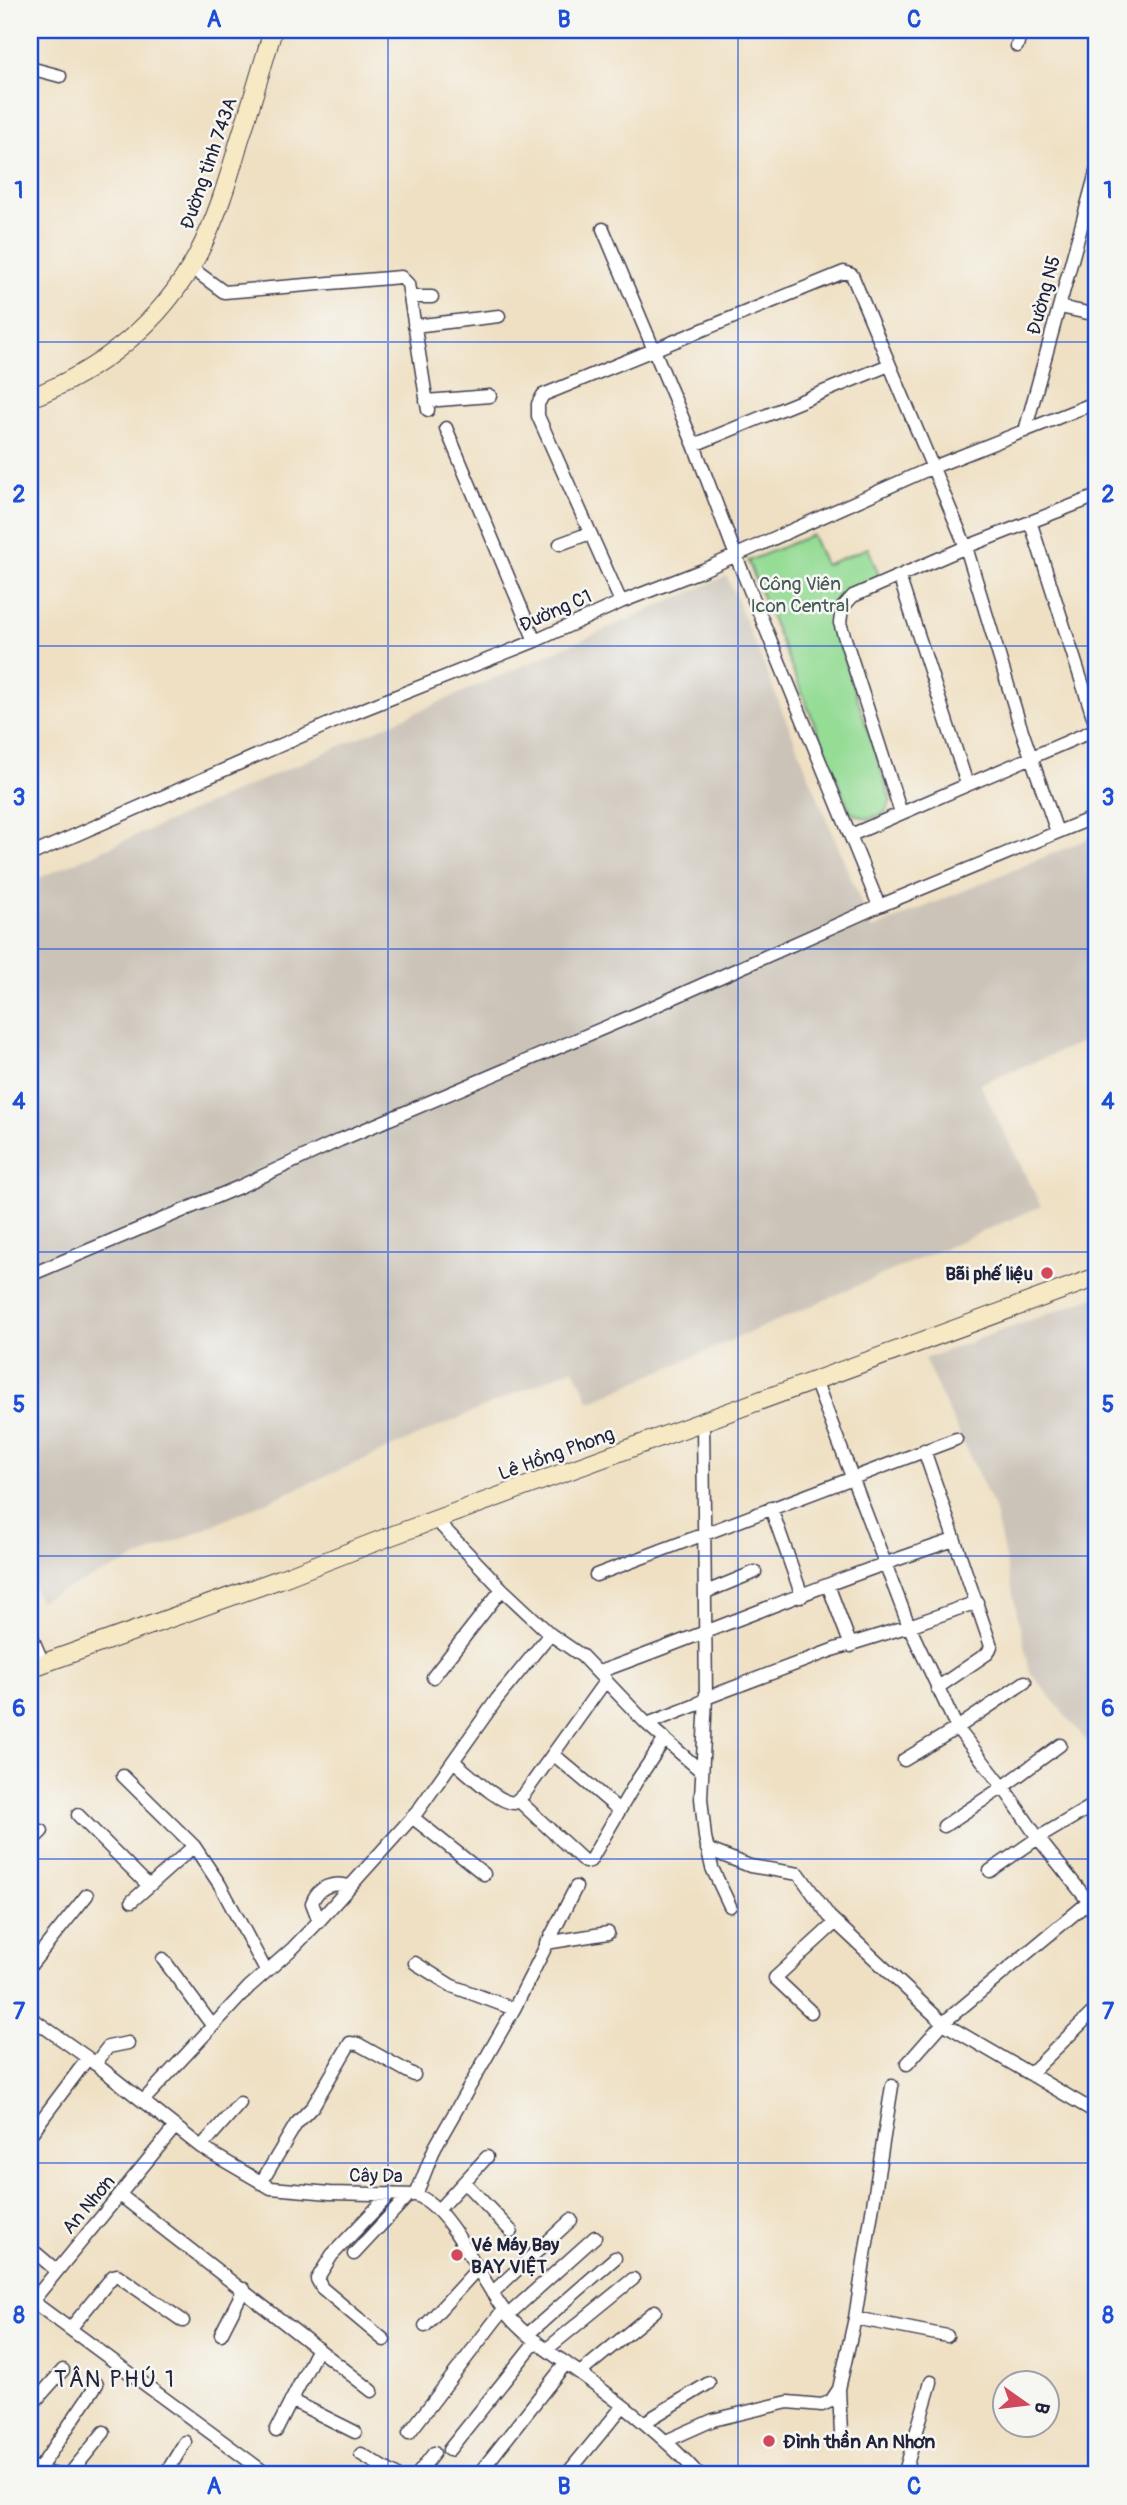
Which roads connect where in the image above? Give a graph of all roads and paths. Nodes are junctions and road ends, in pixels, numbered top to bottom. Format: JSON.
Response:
{"nodes":[{"id":1,"x":273,"y":30,"type":"edge"},
{"id":2,"x":1021,"y":30,"type":"edge"},
{"id":3,"x":1017,"y":46,"type":"dead end"},
{"id":4,"x":30,"y":68,"type":"edge"},
{"id":5,"x":60,"y":76,"type":"dead end"},
{"id":6,"x":1097,"y":169,"type":"edge"},
{"id":7,"x":603,"y":229,"type":"dead end"},
{"id":8,"x":190,"y":267,"type":"junction"},
{"id":9,"x":410,"y":297,"type":"junction"},
{"id":10,"x":432,"y":297,"type":"dead end"},
{"id":11,"x":1060,"y":307,"type":"junction"},
{"id":12,"x":1097,"y":315,"type":"edge"},
{"id":13,"x":499,"y":316,"type":"dead end"},
{"id":14,"x":414,"y":326,"type":"junction"},
{"id":15,"x":653,"y":349,"type":"junction"},
{"id":16,"x":889,"y":365,"type":"junction"},
{"id":17,"x":490,"y":396,"type":"dead end"},
{"id":18,"x":30,"y":398,"type":"edge"},
{"id":19,"x":1097,"y":402,"type":"edge"},
{"id":20,"x":446,"y":428,"type":"dead end"},
{"id":21,"x":1024,"y":431,"type":"junction"},
{"id":22,"x":694,"y":445,"type":"junction"},
{"id":23,"x":931,"y":468,"type":"junction"},
{"id":24,"x":1096,"y":499,"type":"edge"},
{"id":25,"x":1031,"y":524,"type":"junction"},
{"id":26,"x":590,"y":533,"type":"junction"},
{"id":27,"x":560,"y":544,"type":"dead end"},
{"id":28,"x":966,"y":547,"type":"junction"},
{"id":29,"x":736,"y":556,"type":"junction"},
{"id":30,"x":899,"y":576,"type":"junction"},
{"id":31,"x":621,"y":602,"type":"junction"},
{"id":32,"x":535,"y":641,"type":"junction"},
{"id":33,"x":1097,"y":729,"type":"edge"},
{"id":34,"x":1032,"y":755,"type":"junction"},
{"id":35,"x":968,"y":783,"type":"junction"},
{"id":36,"x":901,"y":813,"type":"junction"},
{"id":37,"x":1097,"y":816,"type":"edge"},
{"id":38,"x":1057,"y":832,"type":"junction"},
{"id":39,"x":851,"y":835,"type":"junction"},
{"id":40,"x":30,"y":855,"type":"edge"},
{"id":41,"x":879,"y":906,"type":"junction"},
{"id":42,"x":30,"y":1275,"type":"edge"},
{"id":43,"x":1097,"y":1277,"type":"edge"},
{"id":44,"x":816,"y":1380,"type":"junction"},
{"id":45,"x":703,"y":1422,"type":"junction"},
{"id":46,"x":956,"y":1439,"type":"dead end"},
{"id":47,"x":924,"y":1450,"type":"junction"},
{"id":48,"x":853,"y":1478,"type":"junction"},
{"id":49,"x":771,"y":1508,"type":"junction"},
{"id":50,"x":436,"y":1520,"type":"junction"},
{"id":51,"x":706,"y":1532,"type":"junction"},
{"id":52,"x":954,"y":1540,"type":"junction"},
{"id":53,"x":885,"y":1563,"type":"junction"},
{"id":54,"x":755,"y":1572,"type":"dead end"},
{"id":55,"x":596,"y":1574,"type":"dead end"},
{"id":56,"x":828,"y":1586,"type":"junction"},
{"id":57,"x":502,"y":1590,"type":"junction"},
{"id":58,"x":706,"y":1591,"type":"junction"},
{"id":59,"x":802,"y":1596,"type":"junction"},
{"id":60,"x":976,"y":1602,"type":"junction"},
{"id":61,"x":909,"y":1626,"type":"junction"},
{"id":62,"x":30,"y":1633,"type":"edge"},
{"id":63,"x":706,"y":1633,"type":"junction"},
{"id":64,"x":550,"y":1634,"type":"junction"},
{"id":65,"x":851,"y":1646,"type":"junction"},
{"id":66,"x":36,"y":1666,"type":"edge"},
{"id":67,"x":603,"y":1676,"type":"junction"},
{"id":68,"x":433,"y":1677,"type":"dead end"},
{"id":69,"x":1025,"y":1682,"type":"dead end"},
{"id":70,"x":937,"y":1688,"type":"junction"},
{"id":71,"x":706,"y":1698,"type":"junction"},
{"id":72,"x":647,"y":1724,"type":"junction"},
{"id":73,"x":957,"y":1728,"type":"junction"},
{"id":74,"x":665,"y":1739,"type":"junction"},
{"id":75,"x":1060,"y":1745,"type":"dead end"},
{"id":76,"x":553,"y":1754,"type":"junction"},
{"id":77,"x":453,"y":1760,"type":"junction"},
{"id":78,"x":904,"y":1760,"type":"dead end"},
{"id":79,"x":701,"y":1771,"type":"junction"},
{"id":80,"x":123,"y":1776,"type":"dead end"},
{"id":81,"x":1003,"y":1787,"type":"junction"},
{"id":82,"x":518,"y":1800,"type":"junction"},
{"id":83,"x":1097,"y":1803,"type":"edge"},
{"id":84,"x":619,"y":1810,"type":"junction"},
{"id":85,"x":78,"y":1815,"type":"dead end"},
{"id":86,"x":412,"y":1818,"type":"junction"},
{"id":87,"x":944,"y":1826,"type":"dead end"},
{"id":88,"x":42,"y":1831,"type":"dead end"},
{"id":89,"x":1038,"y":1838,"type":"junction"},
{"id":90,"x":30,"y":1843,"type":"edge"},
{"id":91,"x":194,"y":1846,"type":"junction"},
{"id":92,"x":707,"y":1849,"type":"junction"},
{"id":93,"x":990,"y":1871,"type":"dead end"},
{"id":94,"x":484,"y":1874,"type":"dead end"},
{"id":95,"x":148,"y":1885,"type":"junction"},
{"id":96,"x":349,"y":1886,"type":"junction"},
{"id":97,"x":576,"y":1886,"type":"dead end"},
{"id":98,"x":87,"y":1895,"type":"dead end"},
{"id":99,"x":1093,"y":1898,"type":"edge"},
{"id":100,"x":132,"y":1901,"type":"dead end"},
{"id":101,"x":730,"y":1906,"type":"dead end"},
{"id":102,"x":1097,"y":1912,"type":"edge"},
{"id":103,"x":319,"y":1922,"type":"junction"},
{"id":104,"x":835,"y":1923,"type":"junction"},
{"id":105,"x":608,"y":1933,"type":"dead end"},
{"id":106,"x":546,"y":1943,"type":"junction"},
{"id":107,"x":163,"y":1959,"type":"dead end"},
{"id":108,"x":415,"y":1963,"type":"dead end"},
{"id":109,"x":30,"y":1966,"type":"edge"},
{"id":110,"x":266,"y":1971,"type":"junction"},
{"id":111,"x":1097,"y":2008,"type":"edge"},
{"id":112,"x":514,"y":2009,"type":"junction"},
{"id":113,"x":811,"y":2012,"type":"dead end"},
{"id":114,"x":30,"y":2017,"type":"edge"},
{"id":115,"x":943,"y":2023,"type":"junction"},
{"id":116,"x":212,"y":2025,"type":"junction"},
{"id":117,"x":128,"y":2043,"type":"dead end"},
{"id":118,"x":91,"y":2061,"type":"junction"},
{"id":119,"x":907,"y":2064,"type":"dead end"},
{"id":120,"x":1030,"y":2074,"type":"junction"},
{"id":121,"x":414,"y":2075,"type":"dead end"},
{"id":122,"x":892,"y":2086,"type":"dead end"},
{"id":123,"x":143,"y":2101,"type":"junction"},
{"id":124,"x":240,"y":2103,"type":"dead end"},
{"id":125,"x":1097,"y":2111,"type":"edge"},
{"id":126,"x":175,"y":2127,"type":"junction"},
{"id":127,"x":30,"y":2135,"type":"edge"},
{"id":128,"x":201,"y":2147,"type":"junction"},
{"id":129,"x":487,"y":2157,"type":"dead end"},
{"id":130,"x":464,"y":2182,"type":"junction"},
{"id":131,"x":261,"y":2183,"type":"junction"},
{"id":132,"x":390,"y":2194,"type":"junction"},
{"id":133,"x":120,"y":2195,"type":"junction"},
{"id":134,"x":413,"y":2195,"type":"junction"},
{"id":135,"x":438,"y":2210,"type":"junction"},
{"id":136,"x":571,"y":2220,"type":"dead end"},
{"id":137,"x":511,"y":2231,"type":"dead end"},
{"id":138,"x":595,"y":2236,"type":"dead end"},
{"id":139,"x":36,"y":2253,"type":"dead end"},
{"id":140,"x":354,"y":2255,"type":"dead end"},
{"id":141,"x":615,"y":2258,"type":"dead end"},
{"id":142,"x":477,"y":2269,"type":"junction"},
{"id":143,"x":57,"y":2271,"type":"junction"},
{"id":144,"x":634,"y":2279,"type":"dead end"},
{"id":145,"x":244,"y":2289,"type":"junction"},
{"id":146,"x":492,"y":2293,"type":"junction"},
{"id":147,"x":31,"y":2302,"type":"edge"},
{"id":148,"x":654,"y":2311,"type":"dead end"},
{"id":149,"x":505,"y":2312,"type":"junction"},
{"id":150,"x":855,"y":2318,"type":"junction"},
{"id":151,"x":183,"y":2321,"type":"dead end"},
{"id":152,"x":425,"y":2326,"type":"dead end"},
{"id":153,"x":70,"y":2329,"type":"junction"},
{"id":154,"x":221,"y":2334,"type":"dead end"},
{"id":155,"x":947,"y":2336,"type":"dead end"},
{"id":156,"x":532,"y":2338,"type":"junction"},
{"id":157,"x":384,"y":2340,"type":"dead end"},
{"id":158,"x":318,"y":2348,"type":"junction"},
{"id":159,"x":547,"y":2350,"type":"junction"},
{"id":160,"x":566,"y":2363,"type":"junction"},
{"id":161,"x":62,"y":2370,"type":"dead end"},
{"id":162,"x":580,"y":2373,"type":"junction"},
{"id":163,"x":931,"y":2382,"type":"dead end"},
{"id":164,"x":709,"y":2383,"type":"dead end"},
{"id":165,"x":97,"y":2384,"type":"dead end"},
{"id":166,"x":839,"y":2389,"type":"junction"},
{"id":167,"x":372,"y":2390,"type":"dead end"},
{"id":168,"x":291,"y":2400,"type":"junction"},
{"id":169,"x":623,"y":2406,"type":"junction"},
{"id":170,"x":30,"y":2407,"type":"edge"},
{"id":171,"x":645,"y":2422,"type":"junction"},
{"id":172,"x":276,"y":2431,"type":"dead end"},
{"id":173,"x":104,"y":2432,"type":"dead end"},
{"id":174,"x":355,"y":2432,"type":"dead end"},
{"id":175,"x":409,"y":2433,"type":"dead end"},
{"id":176,"x":841,"y":2434,"type":"dead end"},
{"id":177,"x":666,"y":2441,"type":"junction"},
{"id":178,"x":185,"y":2442,"type":"dead end"},
{"id":179,"x":449,"y":2450,"type":"dead end"},
{"id":180,"x":434,"y":2453,"type":"dead end"},
{"id":181,"x":361,"y":2454,"type":"dead end"},
{"id":182,"x":34,"y":2468,"type":"edge"},
{"id":183,"x":59,"y":2475,"type":"edge"},
{"id":184,"x":69,"y":2475,"type":"edge"},
{"id":185,"x":166,"y":2475,"type":"edge"},
{"id":186,"x":268,"y":2475,"type":"edge"},
{"id":187,"x":396,"y":2475,"type":"edge"},
{"id":188,"x":416,"y":2475,"type":"edge"},
{"id":189,"x":478,"y":2475,"type":"edge"},
{"id":190,"x":566,"y":2475,"type":"edge"},
{"id":191,"x":699,"y":2475,"type":"edge"},
{"id":192,"x":904,"y":2475,"type":"edge"}],
"edges":[{"from":1,"to":8,"type":"main road","name":"Đường tỉnh 743A"},
{"from":2,"to":3,"type":"street"},
{"from":4,"to":5,"type":"street"},
{"from":6,"to":11,"type":"street","name":"Đường N5"},
{"from":7,"to":15,"type":"street"},
{"from":8,"to":9,"type":"street"},
{"from":8,"to":18,"type":"main road","name":"Đường tỉnh 743A"},
{"from":9,"to":10,"type":"street"},
{"from":9,"to":14,"type":"street"},
{"from":11,"to":12,"type":"street"},
{"from":11,"to":21,"type":"street","name":"Đường N5"},
{"from":13,"to":14,"type":"street"},
{"from":14,"to":17,"type":"street"},
{"from":15,"to":16,"type":"street"},
{"from":15,"to":22,"type":"street"},
{"from":15,"to":26,"type":"street"},
{"from":16,"to":22,"type":"street"},
{"from":16,"to":23,"type":"street"},
{"from":19,"to":21,"type":"street","name":"Đường C1"},
{"from":20,"to":32,"type":"street"},
{"from":21,"to":23,"type":"street","name":"Đường C1"},
{"from":22,"to":29,"type":"street"},
{"from":23,"to":28,"type":"street"},
{"from":23,"to":29,"type":"street","name":"Đường C1"},
{"from":24,"to":25,"type":"street"},
{"from":25,"to":28,"type":"street"},
{"from":25,"to":33,"type":"street"},
{"from":26,"to":27,"type":"street"},
{"from":26,"to":31,"type":"street"},
{"from":28,"to":30,"type":"street"},
{"from":28,"to":34,"type":"street"},
{"from":29,"to":31,"type":"street","name":"Đường C1"},
{"from":29,"to":39,"type":"street"},
{"from":30,"to":35,"type":"street"},
{"from":30,"to":36,"type":"street"},
{"from":31,"to":32,"type":"street","name":"Đường C1"},
{"from":32,"to":40,"type":"street","name":"Đường C1"},
{"from":33,"to":34,"type":"street"},
{"from":34,"to":35,"type":"street"},
{"from":34,"to":38,"type":"street"},
{"from":35,"to":36,"type":"street"},
{"from":36,"to":39,"type":"street"},
{"from":37,"to":38,"type":"street"},
{"from":38,"to":41,"type":"street"},
{"from":39,"to":41,"type":"street"},
{"from":41,"to":42,"type":"street"},
{"from":43,"to":44,"type":"main road","name":"Lê Hồng Phong"},
{"from":44,"to":45,"type":"main road","name":"Lê Hồng Phong"},
{"from":44,"to":48,"type":"street"},
{"from":45,"to":50,"type":"main road","name":"Lê Hồng Phong"},
{"from":45,"to":51,"type":"street"},
{"from":46,"to":47,"type":"street"},
{"from":47,"to":48,"type":"street"},
{"from":47,"to":52,"type":"street"},
{"from":48,"to":49,"type":"street"},
{"from":48,"to":53,"type":"street"},
{"from":49,"to":51,"type":"street"},
{"from":49,"to":59,"type":"street"},
{"from":50,"to":57,"type":"street"},
{"from":50,"to":66,"type":"main road","name":"Lê Hồng Phong"},
{"from":51,"to":55,"type":"street"},
{"from":51,"to":58,"type":"street"},
{"from":52,"to":53,"type":"street"},
{"from":52,"to":60,"type":"street"},
{"from":53,"to":56,"type":"street"},
{"from":53,"to":61,"type":"street"},
{"from":54,"to":58,"type":"street"},
{"from":56,"to":59,"type":"street"},
{"from":56,"to":65,"type":"street"},
{"from":57,"to":64,"type":"street"},
{"from":57,"to":68,"type":"street"},
{"from":58,"to":63,"type":"street"},
{"from":59,"to":63,"type":"street"},
{"from":60,"to":61,"type":"street"},
{"from":60,"to":70,"type":"street"},
{"from":61,"to":65,"type":"street"},
{"from":61,"to":70,"type":"street"},
{"from":62,"to":66,"type":"street"},
{"from":63,"to":67,"type":"street"},
{"from":63,"to":71,"type":"street"},
{"from":64,"to":67,"type":"street"},
{"from":64,"to":77,"type":"street"},
{"from":65,"to":71,"type":"street"},
{"from":67,"to":72,"type":"street"},
{"from":67,"to":76,"type":"street"},
{"from":69,"to":73,"type":"street"},
{"from":70,"to":73,"type":"street"},
{"from":71,"to":72,"type":"street"},
{"from":71,"to":79,"type":"street"},
{"from":72,"to":74,"type":"street"},
{"from":73,"to":78,"type":"street"},
{"from":73,"to":81,"type":"street"},
{"from":74,"to":79,"type":"street"},
{"from":74,"to":84,"type":"street"},
{"from":75,"to":81,"type":"street"},
{"from":76,"to":82,"type":"street"},
{"from":76,"to":84,"type":"street"},
{"from":77,"to":82,"type":"street"},
{"from":77,"to":86,"type":"street"},
{"from":79,"to":92,"type":"street"},
{"from":80,"to":91,"type":"street"},
{"from":81,"to":87,"type":"street"},
{"from":81,"to":89,"type":"street"},
{"from":82,"to":84,"type":"street"},
{"from":83,"to":89,"type":"street"},
{"from":85,"to":95,"type":"street"},
{"from":86,"to":94,"type":"street"},
{"from":86,"to":96,"type":"street"},
{"from":88,"to":90,"type":"street"},
{"from":89,"to":93,"type":"street"},
{"from":89,"to":99,"type":"street"},
{"from":91,"to":95,"type":"street"},
{"from":91,"to":110,"type":"street"},
{"from":92,"to":101,"type":"street"},
{"from":92,"to":104,"type":"street"},
{"from":95,"to":100,"type":"street"},
{"from":96,"to":103,"type":"street"},
{"from":96,"to":103,"type":"street"},
{"from":97,"to":106,"type":"street"},
{"from":98,"to":109,"type":"street"},
{"from":99,"to":102,"type":"street"},
{"from":99,"to":115,"type":"street"},
{"from":103,"to":110,"type":"street"},
{"from":104,"to":113,"type":"street"},
{"from":104,"to":115,"type":"street"},
{"from":105,"to":106,"type":"street"},
{"from":106,"to":112,"type":"street"},
{"from":107,"to":116,"type":"street"},
{"from":108,"to":112,"type":"street"},
{"from":110,"to":116,"type":"street"},
{"from":111,"to":120,"type":"street"},
{"from":112,"to":134,"type":"street"},
{"from":114,"to":118,"type":"street","name":"Cây Da"},
{"from":115,"to":119,"type":"street"},
{"from":115,"to":120,"type":"street"},
{"from":116,"to":123,"type":"street"},
{"from":117,"to":118,"type":"street"},
{"from":118,"to":123,"type":"street","name":"Cây Da"},
{"from":118,"to":127,"type":"street"},
{"from":120,"to":125,"type":"street"},
{"from":121,"to":131,"type":"street"},
{"from":122,"to":150,"type":"street"},
{"from":123,"to":126,"type":"street","name":"Cây Da"},
{"from":124,"to":128,"type":"street"},
{"from":126,"to":128,"type":"street","name":"Cây Da"},
{"from":126,"to":133,"type":"street","name":"An Nhơn"},
{"from":128,"to":131,"type":"street","name":"Cây Da"},
{"from":129,"to":130,"type":"street"},
{"from":130,"to":135,"type":"street"},
{"from":130,"to":137,"type":"street"},
{"from":131,"to":132,"type":"street","name":"Cây Da"},
{"from":132,"to":134,"type":"street","name":"Cây Da"},
{"from":132,"to":157,"type":"street"},
{"from":133,"to":143,"type":"street","name":"An Nhơn"},
{"from":133,"to":145,"type":"street"},
{"from":134,"to":135,"type":"street","name":"Cây Da"},
{"from":134,"to":140,"type":"street"},
{"from":135,"to":142,"type":"street","name":"Cây Da"},
{"from":136,"to":146,"type":"street"},
{"from":138,"to":149,"type":"street"},
{"from":139,"to":143,"type":"street"},
{"from":141,"to":156,"type":"street"},
{"from":142,"to":146,"type":"street","name":"Cây Da"},
{"from":142,"to":152,"type":"street"},
{"from":143,"to":147,"type":"street","name":"An Nhơn"},
{"from":144,"to":159,"type":"street"},
{"from":145,"to":154,"type":"street"},
{"from":145,"to":158,"type":"street"},
{"from":146,"to":149,"type":"street","name":"Cây Da"},
{"from":147,"to":153,"type":"street"},
{"from":148,"to":162,"type":"street"},
{"from":149,"to":156,"type":"street","name":"Cây Da"},
{"from":149,"to":175,"type":"street"},
{"from":150,"to":155,"type":"street"},
{"from":150,"to":166,"type":"street"},
{"from":151,"to":153,"type":"street"},
{"from":153,"to":186,"type":"street"},
{"from":156,"to":159,"type":"street","name":"Cây Da"},
{"from":156,"to":179,"type":"street"},
{"from":158,"to":167,"type":"street"},
{"from":158,"to":168,"type":"street"},
{"from":159,"to":160,"type":"street","name":"Cây Da"},
{"from":160,"to":162,"type":"street","name":"Cây Da"},
{"from":160,"to":189,"type":"street"},
{"from":161,"to":170,"type":"street"},
{"from":162,"to":169,"type":"street","name":"Cây Da"},
{"from":163,"to":192,"type":"street"},
{"from":164,"to":171,"type":"street"},
{"from":165,"to":182,"type":"street"},
{"from":166,"to":176,"type":"street"},
{"from":166,"to":177,"type":"street"},
{"from":168,"to":172,"type":"street"},
{"from":168,"to":174,"type":"street"},
{"from":169,"to":171,"type":"street","name":"Cây Da"},
{"from":169,"to":190,"type":"street"},
{"from":171,"to":177,"type":"street","name":"Cây Da"},
{"from":173,"to":184,"type":"street"},
{"from":177,"to":191,"type":"street","name":"Cây Da"},
{"from":178,"to":185,"type":"street"},
{"from":180,"to":188,"type":"street"},
{"from":181,"to":187,"type":"street"},
{"from":182,"to":183,"type":"street"}]}
